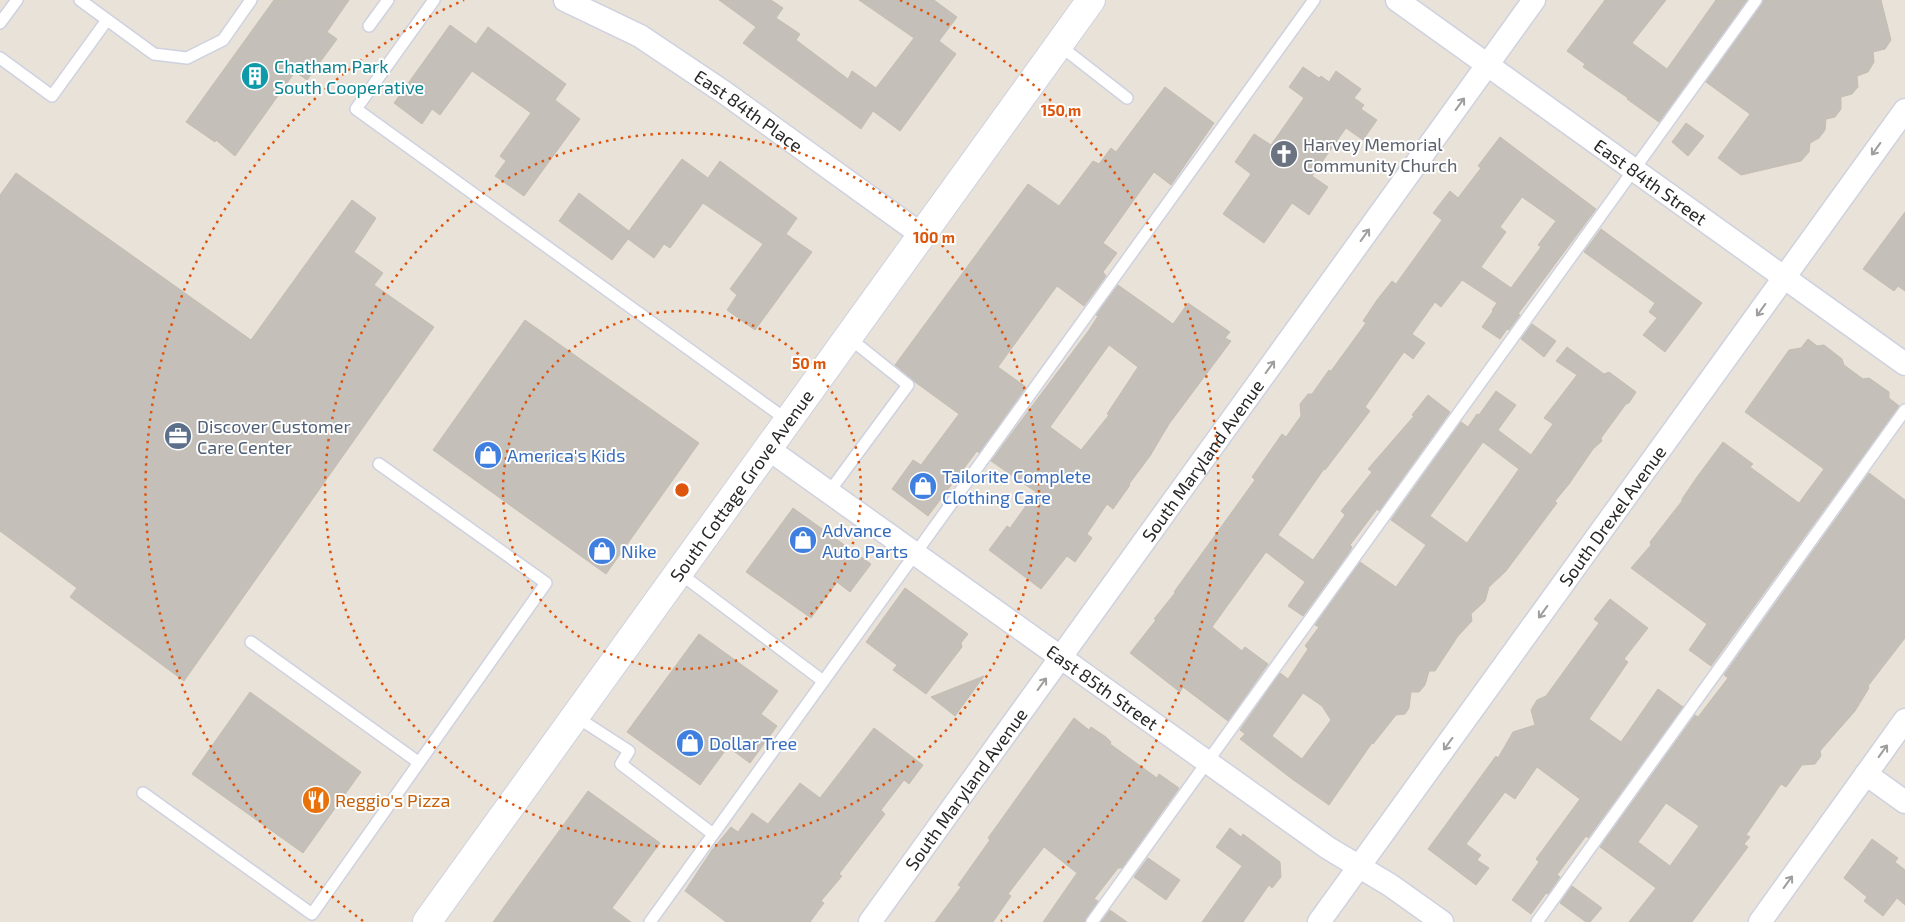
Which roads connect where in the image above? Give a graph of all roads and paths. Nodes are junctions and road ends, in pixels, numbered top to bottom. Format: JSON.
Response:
{"nodes":[{"id":1,"x":17,"y":0,"type":"edge"},
{"id":2,"x":80,"y":0,"type":"edge"},
{"id":3,"x":251,"y":0,"type":"edge"},
{"id":4,"x":388,"y":0,"type":"edge"},
{"id":5,"x":434,"y":0,"type":"edge"},
{"id":6,"x":565,"y":0,"type":"edge"},
{"id":7,"x":1091,"y":0,"type":"edge"},
{"id":8,"x":1314,"y":0,"type":"edge"},
{"id":9,"x":1397,"y":0,"type":"edge"},
{"id":10,"x":1534,"y":0,"type":"edge"},
{"id":11,"x":1756,"y":0,"type":"edge"},
{"id":12,"x":107,"y":20,"type":"junction"},
{"id":13,"x":0,"y":23,"type":"edge"},
{"id":14,"x":369,"y":26,"type":"dead end"},
{"id":15,"x":1059,"y":45,"type":"junction"},
{"id":16,"x":0,"y":58,"type":"edge"},
{"id":17,"x":1488,"y":65,"type":"junction"},
{"id":18,"x":1127,"y":98,"type":"dead end"},
{"id":19,"x":1905,"y":110,"type":"edge"},
{"id":20,"x":1634,"y":170,"type":"junction"},
{"id":21,"x":922,"y":235,"type":"junction"},
{"id":22,"x":1784,"y":278,"type":"junction"},
{"id":23,"x":848,"y":337,"type":"junction"},
{"id":24,"x":1905,"y":364,"type":"edge"},
{"id":25,"x":1905,"y":410,"type":"edge"},
{"id":26,"x":788,"y":420,"type":"junction"},
{"id":27,"x":767,"y":448,"type":"junction"},
{"id":28,"x":379,"y":464,"type":"dead end"},
{"id":29,"x":829,"y":492,"type":"junction"},
{"id":30,"x":915,"y":554,"type":"junction"},
{"id":31,"x":678,"y":572,"type":"junction"},
{"id":32,"x":251,"y":642,"type":"dead end"},
{"id":33,"x":1061,"y":658,"type":"junction"},
{"id":34,"x":823,"y":682,"type":"junction"},
{"id":35,"x":575,"y":716,"type":"junction"},
{"id":36,"x":1905,"y":720,"type":"edge"},
{"id":37,"x":418,"y":762,"type":"junction"},
{"id":38,"x":1207,"y":762,"type":"junction"},
{"id":39,"x":1866,"y":774,"type":"junction"},
{"id":40,"x":143,"y":793,"type":"dead end"},
{"id":41,"x":1905,"y":802,"type":"edge"},
{"id":42,"x":713,"y":834,"type":"junction"},
{"id":43,"x":1359,"y":867,"type":"junction"},
{"id":44,"x":426,"y":922,"type":"edge"},
{"id":45,"x":650,"y":922,"type":"edge"},
{"id":46,"x":870,"y":922,"type":"edge"},
{"id":47,"x":1092,"y":922,"type":"edge"},
{"id":48,"x":1319,"y":922,"type":"edge"},
{"id":49,"x":1442,"y":922,"type":"edge"},
{"id":50,"x":1537,"y":922,"type":"edge"},
{"id":51,"x":1760,"y":922,"type":"edge"}],
"edges":[{"from":1,"to":13,"type":"lane"},
{"from":2,"to":12,"type":"lane"},
{"from":3,"to":12,"type":"lane"},
{"from":4,"to":14,"type":"lane"},
{"from":5,"to":26,"type":"lane"},
{"from":6,"to":21,"type":"street","name":"East 84th Place"},
{"from":7,"to":15,"type":"main road","name":"South Cottage Grove Avenue"},
{"from":8,"to":30,"type":"lane"},
{"from":9,"to":17,"type":"street","name":"East 84th Street"},
{"from":10,"to":17,"type":"street","name":"South Maryland Avenue"},
{"from":11,"to":20,"type":"lane"},
{"from":12,"to":16,"type":"lane"},
{"from":15,"to":18,"type":"lane"},
{"from":15,"to":21,"type":"main road","name":"South Cottage Grove Avenue"},
{"from":17,"to":20,"type":"street","name":"East 84th Street"},
{"from":33,"to":17,"type":"street","name":"South Maryland Avenue","one_way":true},
{"from":19,"to":22,"type":"street","name":"South Drexel Avenue","one_way":true},
{"from":20,"to":22,"type":"street","name":"East 84th Street"},
{"from":20,"to":38,"type":"lane"},
{"from":21,"to":23,"type":"main road","name":"South Cottage Grove Avenue"},
{"from":22,"to":24,"type":"street","name":"East 84th Street"},
{"from":22,"to":43,"type":"street","name":"South Drexel Avenue","one_way":true},
{"from":23,"to":26,"type":"main road","name":"South Cottage Grove Avenue"},
{"from":23,"to":29,"type":"lane"},
{"from":25,"to":50,"type":"lane"},
{"from":26,"to":27,"type":"main road","name":"South Cottage Grove Avenue"},
{"from":27,"to":29,"type":"street","name":"East 85th Street"},
{"from":27,"to":31,"type":"main road","name":"South Cottage Grove Avenue"},
{"from":28,"to":37,"type":"lane"},
{"from":29,"to":30,"type":"street","name":"East 85th Street"},
{"from":30,"to":33,"type":"street","name":"East 85th Street"},
{"from":30,"to":34,"type":"lane"},
{"from":31,"to":34,"type":"lane"},
{"from":31,"to":35,"type":"main road","name":"South Cottage Grove Avenue"},
{"from":32,"to":37,"type":"lane"},
{"from":33,"to":38,"type":"street","name":"East 85th Street"},
{"from":46,"to":33,"type":"street","name":"South Maryland Avenue","one_way":true},
{"from":34,"to":42,"type":"lane"},
{"from":35,"to":42,"type":"lane"},
{"from":35,"to":44,"type":"main road","name":"South Cottage Grove Avenue"},
{"from":39,"to":36,"type":"street","one_way":true},
{"from":37,"to":40,"type":"lane"},
{"from":38,"to":43,"type":"street","name":"East 85th Street"},
{"from":38,"to":47,"type":"lane"},
{"from":39,"to":41,"type":"street"},
{"from":51,"to":39,"type":"street","one_way":true},
{"from":42,"to":45,"type":"lane"},
{"from":43,"to":48,"type":"street","name":"South Drexel Avenue"},
{"from":43,"to":49,"type":"street","name":"East 85th Street"}]}
